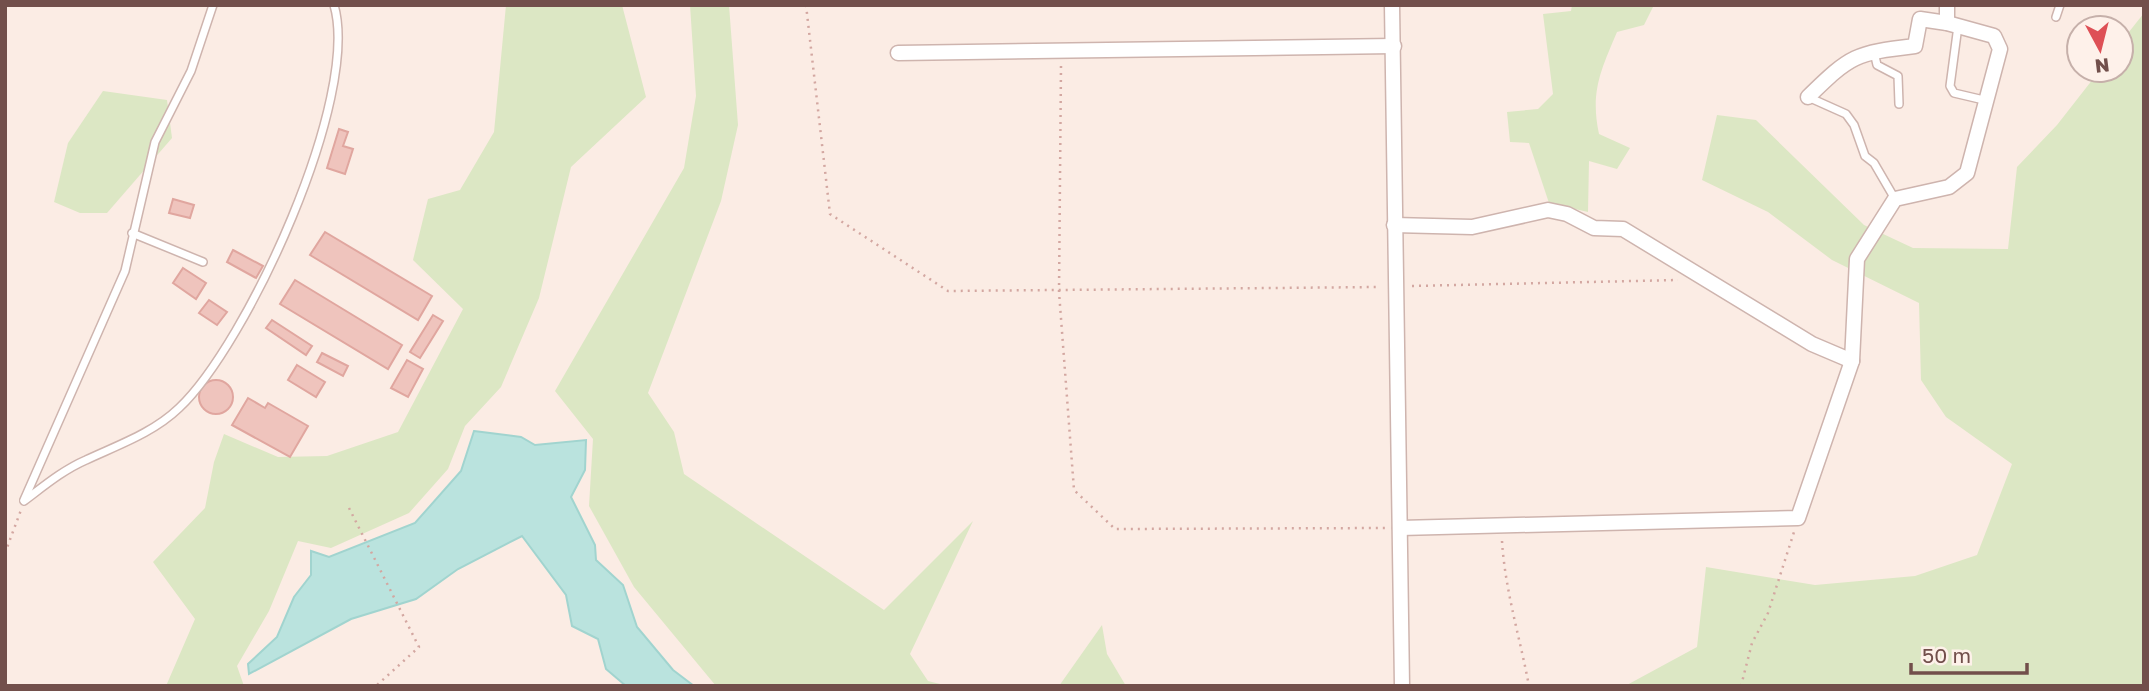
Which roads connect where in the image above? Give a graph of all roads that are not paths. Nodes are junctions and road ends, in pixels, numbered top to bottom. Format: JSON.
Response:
{"nodes":[{"id":1,"x":213,"y":5,"type":"edge"},
{"id":2,"x":334,"y":5,"type":"edge"},
{"id":3,"x":1392,"y":5,"type":"edge"},
{"id":4,"x":1947,"y":5,"type":"edge"},
{"id":5,"x":2060,"y":5,"type":"edge"},
{"id":6,"x":2056,"y":17,"type":"dead end"},
{"id":7,"x":1952,"y":24,"type":"junction"},
{"id":8,"x":1394,"y":46,"type":"junction"},
{"id":9,"x":1874,"y":51,"type":"junction"},
{"id":10,"x":898,"y":53,"type":"dead end"},
{"id":11,"x":1808,"y":97,"type":"joint"},
{"id":12,"x":1988,"y":101,"type":"junction"},
{"id":13,"x":1899,"y":104,"type":"dead end"},
{"id":14,"x":1895,"y":199,"type":"junction"},
{"id":15,"x":1394,"y":225,"type":"junction"},
{"id":16,"x":132,"y":233,"type":"junction"},
{"id":17,"x":203,"y":262,"type":"dead end"},
{"id":18,"x":1852,"y":361,"type":"junction"},
{"id":19,"x":1400,"y":528,"type":"junction"},
{"id":20,"x":1402,"y":686,"type":"edge"}],
"edges":[{"from":1,"to":16,"type":"lane"},
{"from":2,"to":16,"type":"lane"},
{"from":3,"to":8,"type":"street"},
{"from":4,"to":7,"type":"street"},
{"from":5,"to":6,"type":"lane"},
{"from":7,"to":9,"type":"street"},
{"from":7,"to":12,"type":"lane"},
{"from":7,"to":12,"type":"street"},
{"from":8,"to":10,"type":"street"},
{"from":8,"to":15,"type":"street"},
{"from":9,"to":11,"type":"street"},
{"from":9,"to":13,"type":"lane"},
{"from":11,"to":14,"type":"lane"},
{"from":12,"to":14,"type":"street"},
{"from":14,"to":18,"type":"street"},
{"from":15,"to":18,"type":"street"},
{"from":15,"to":19,"type":"street"},
{"from":16,"to":17,"type":"lane"},
{"from":18,"to":19,"type":"street"},
{"from":19,"to":20,"type":"street"}]}
